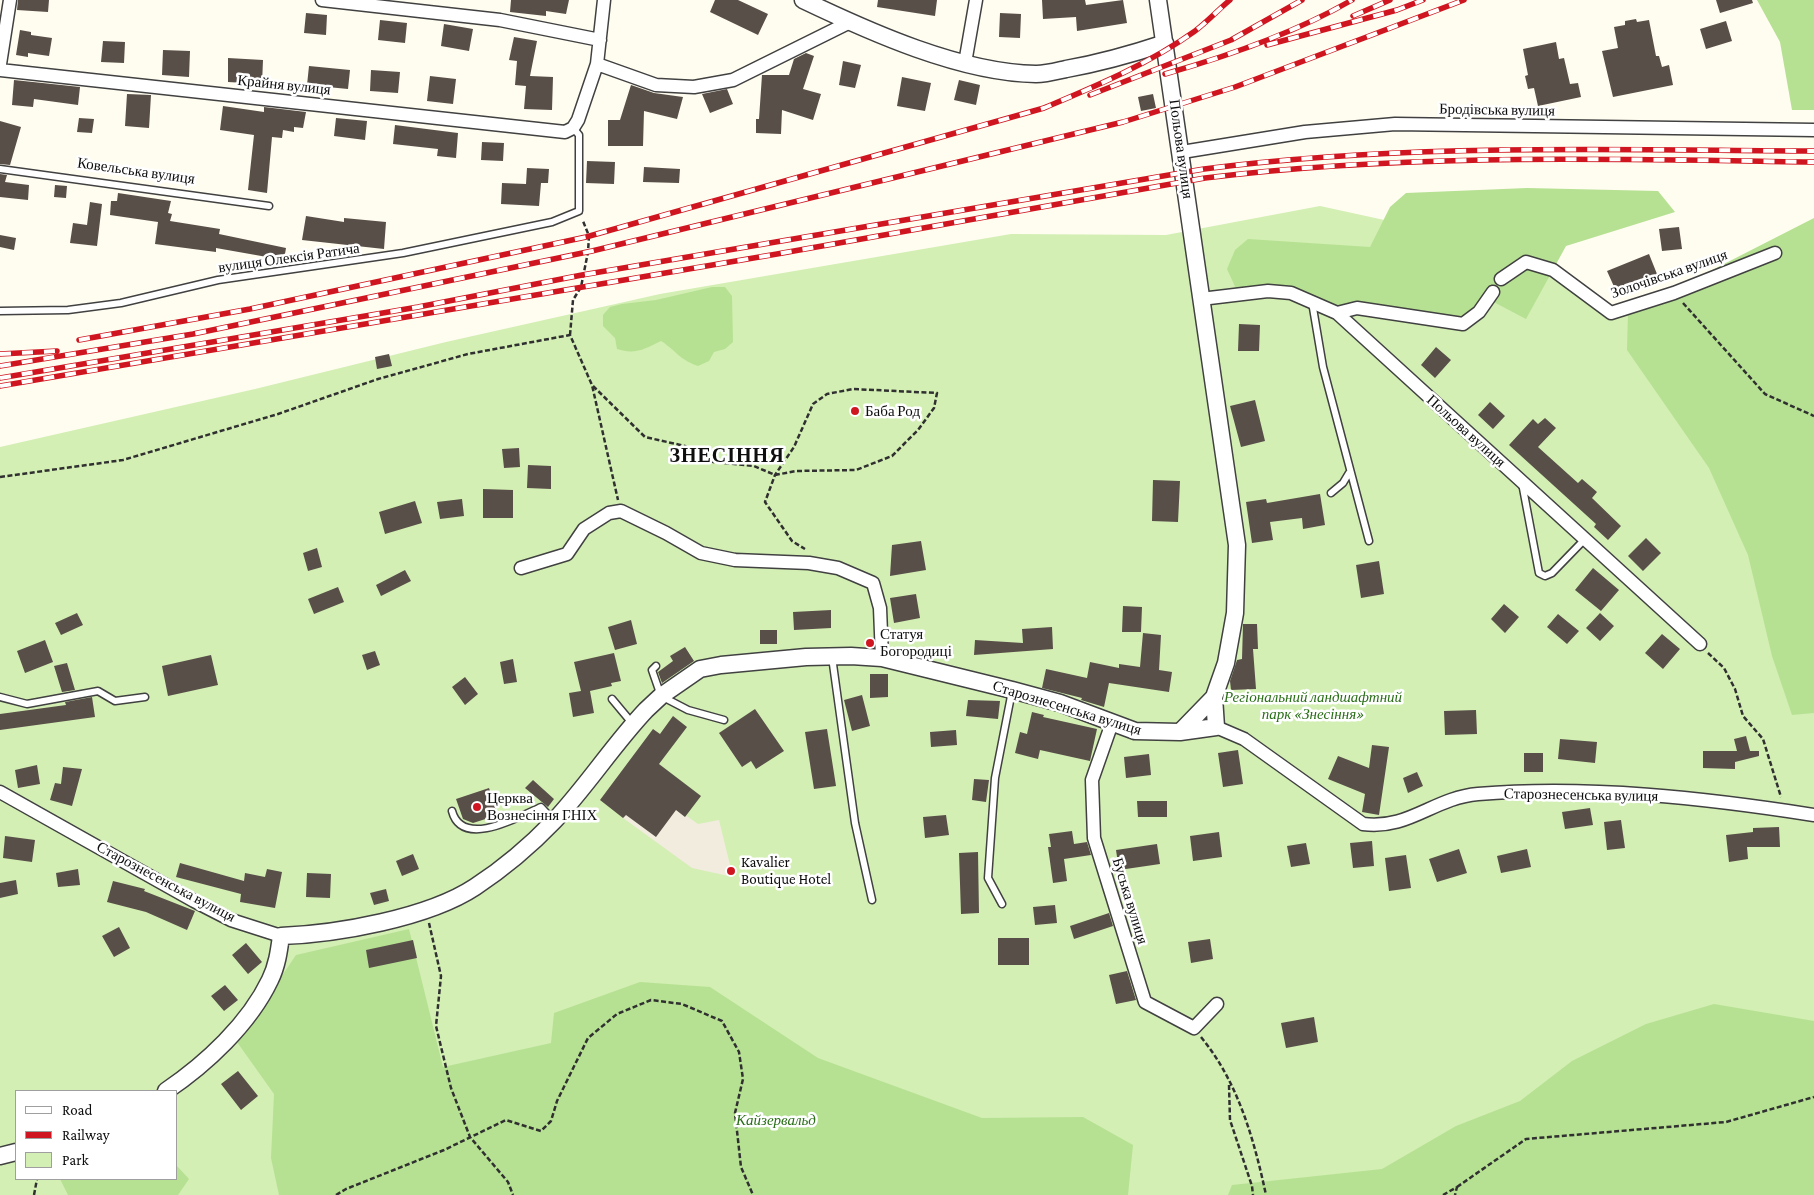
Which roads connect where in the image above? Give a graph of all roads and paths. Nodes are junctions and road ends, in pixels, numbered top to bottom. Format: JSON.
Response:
{"nodes":[{"id":1,"x":10,"y":0,"type":"edge"},
{"id":2,"x":322,"y":0,"type":"edge"},
{"id":3,"x":604,"y":0,"type":"edge"},
{"id":4,"x":803,"y":0,"type":"edge"},
{"id":5,"x":976,"y":0,"type":"edge"},
{"id":6,"x":1158,"y":0,"type":"edge"},
{"id":7,"x":850,"y":22,"type":"junction"},
{"id":8,"x":3,"y":28,"type":"edge"},
{"id":9,"x":600,"y":40,"type":"junction"},
{"id":10,"x":1165,"y":43,"type":"junction"},
{"id":11,"x":965,"y":63,"type":"junction"},
{"id":12,"x":0,"y":64,"type":"edge"},
{"id":13,"x":597,"y":64,"type":"junction"},
{"id":14,"x":0,"y":70,"type":"edge"},
{"id":15,"x":569,"y":130,"type":"junction"},
{"id":16,"x":1814,"y":130,"type":"edge"},
{"id":17,"x":1182,"y":152,"type":"junction"},
{"id":18,"x":0,"y":169,"type":"edge"},
{"id":19,"x":268,"y":206,"type":"dead end"},
{"id":20,"x":579,"y":211,"type":"junction"},
{"id":21,"x":1775,"y":253,"type":"dead end"},
{"id":22,"x":1501,"y":279,"type":"dead end"},
{"id":23,"x":1493,"y":292,"type":"dead end"},
{"id":24,"x":1674,"y":293,"type":"junction"},
{"id":25,"x":1201,"y":300,"type":"junction"},
{"id":26,"x":1312,"y":300,"type":"junction"},
{"id":27,"x":0,"y":311,"type":"edge"},
{"id":28,"x":1337,"y":313,"type":"junction"},
{"id":29,"x":570,"y":335,"type":"junction"},
{"id":30,"x":592,"y":385,"type":"junction"},
{"id":31,"x":1814,"y":416,"type":"edge"},
{"id":32,"x":1349,"y":473,"type":"junction"},
{"id":33,"x":775,"y":474,"type":"junction"},
{"id":34,"x":0,"y":477,"type":"edge"},
{"id":35,"x":1521,"y":481,"type":"junction"},
{"id":36,"x":1331,"y":493,"type":"dead end"},
{"id":37,"x":621,"y":511,"type":"junction"},
{"id":38,"x":1585,"y":539,"type":"junction"},
{"id":39,"x":1369,"y":541,"type":"dead end"},
{"id":40,"x":807,"y":550,"type":"dead end"},
{"id":41,"x":521,"y":568,"type":"dead end"},
{"id":42,"x":1700,"y":644,"type":"joint"},
{"id":43,"x":832,"y":656,"type":"junction"},
{"id":44,"x":882,"y":658,"type":"junction"},
{"id":45,"x":656,"y":666,"type":"dead end"},
{"id":46,"x":0,"y":690,"type":"edge"},
{"id":47,"x":1012,"y":690,"type":"junction"},
{"id":48,"x":661,"y":696,"type":"junction"},
{"id":49,"x":2,"y":697,"type":"edge"},
{"id":50,"x":145,"y":697,"type":"dead end"},
{"id":51,"x":1214,"y":697,"type":"junction"},
{"id":52,"x":612,"y":699,"type":"dead end"},
{"id":53,"x":724,"y":720,"type":"dead end"},
{"id":54,"x":1112,"y":723,"type":"junction"},
{"id":55,"x":632,"y":724,"type":"junction"},
{"id":56,"x":1216,"y":727,"type":"junction"},
{"id":57,"x":1180,"y":732,"type":"junction"},
{"id":58,"x":0,"y":792,"type":"edge"},
{"id":59,"x":1785,"y":810,"type":"junction"},
{"id":60,"x":452,"y":811,"type":"dead end"},
{"id":61,"x":1814,"y":815,"type":"edge"},
{"id":62,"x":554,"y":821,"type":"junction"},
{"id":63,"x":872,"y":900,"type":"dead end"},
{"id":64,"x":1002,"y":904,"type":"dead end"},
{"id":65,"x":426,"y":910,"type":"junction"},
{"id":66,"x":281,"y":936,"type":"junction"},
{"id":67,"x":1217,"y":1004,"type":"dead end"},
{"id":68,"x":1194,"y":1028,"type":"junction"},
{"id":69,"x":1229,"y":1084,"type":"junction"},
{"id":70,"x":168,"y":1090,"type":"edge"},
{"id":71,"x":1814,"y":1097,"type":"edge"},
{"id":72,"x":470,"y":1137,"type":"junction"},
{"id":73,"x":15,"y":1152,"type":"edge"},
{"id":74,"x":0,"y":1156,"type":"edge"},
{"id":75,"x":36,"y":1180,"type":"edge"},
{"id":76,"x":1457,"y":1187,"type":"junction"},
{"id":77,"x":34,"y":1195,"type":"edge"},
{"id":78,"x":336,"y":1195,"type":"edge"},
{"id":79,"x":513,"y":1195,"type":"edge"},
{"id":80,"x":753,"y":1195,"type":"edge"},
{"id":81,"x":1253,"y":1195,"type":"edge"},
{"id":82,"x":1266,"y":1195,"type":"edge"},
{"id":83,"x":1443,"y":1195,"type":"edge"},
{"id":84,"x":1455,"y":1195,"type":"edge"}],
"edges":[{"from":1,"to":8,"type":"street"},
{"from":2,"to":9,"type":"street"},
{"from":3,"to":9,"type":"street"},
{"from":4,"to":7,"type":"street"},
{"from":5,"to":11,"type":"street"},
{"from":6,"to":10,"type":"street","name":"Польова вулиця"},
{"from":7,"to":11,"type":"street"},
{"from":7,"to":13,"type":"street"},
{"from":8,"to":12,"type":"street"},
{"from":9,"to":13,"type":"street"},
{"from":10,"to":11,"type":"street"},
{"from":10,"to":17,"type":"street","name":"Польова вулиця"},
{"from":13,"to":15,"type":"street"},
{"from":14,"to":15,"type":"street","name":"Крайня вулиця"},
{"from":15,"to":20,"type":"lane"},
{"from":16,"to":17,"type":"street","name":"Бродівська вулиця"},
{"from":17,"to":25,"type":"street","name":"Польова вулиця"},
{"from":18,"to":19,"type":"lane","name":"Ковельська вулиця"},
{"from":20,"to":27,"type":"lane","name":"вулиця Олексія Ратича"},
{"from":20,"to":29,"type":"path"},
{"from":21,"to":24,"type":"street","name":"Золочівська вулиця"},
{"from":22,"to":24,"type":"street","name":"Золочівська вулиця"},
{"from":23,"to":28,"type":"street"},
{"from":24,"to":31,"type":"path"},
{"from":25,"to":26,"type":"street","name":"Польова вулиця"},
{"from":25,"to":51,"type":"street","name":"Польова вулиця"},
{"from":26,"to":28,"type":"street","name":"Польова вулиця"},
{"from":26,"to":32,"type":"lane"},
{"from":28,"to":35,"type":"street","name":"Польова вулиця"},
{"from":29,"to":30,"type":"path"},
{"from":29,"to":34,"type":"path"},
{"from":30,"to":33,"type":"path"},
{"from":30,"to":37,"type":"path"},
{"from":32,"to":36,"type":"lane"},
{"from":32,"to":39,"type":"lane"},
{"from":33,"to":33,"type":"path"},
{"from":33,"to":40,"type":"path"},
{"from":35,"to":38,"type":"street","name":"Польова вулиця"},
{"from":35,"to":38,"type":"lane"},
{"from":37,"to":41,"type":"street"},
{"from":37,"to":44,"type":"street"},
{"from":38,"to":42,"type":"street","name":"Польова вулиця"},
{"from":42,"to":59,"type":"path"},
{"from":43,"to":44,"type":"street","name":"Старознесенська вулиця"},
{"from":43,"to":48,"type":"street","name":"Старознесенська вулиця"},
{"from":43,"to":63,"type":"lane"},
{"from":44,"to":47,"type":"street","name":"Старознесенська вулиця"},
{"from":45,"to":48,"type":"lane"},
{"from":46,"to":49,"type":"lane"},
{"from":47,"to":54,"type":"street","name":"Старознесенська вулиця"},
{"from":47,"to":64,"type":"lane"},
{"from":48,"to":53,"type":"lane"},
{"from":48,"to":55,"type":"street","name":"Старознесенська вулиця"},
{"from":49,"to":50,"type":"lane"},
{"from":51,"to":56,"type":"street","name":"Польова вулиця"},
{"from":51,"to":57,"type":"street"},
{"from":52,"to":55,"type":"lane"},
{"from":54,"to":57,"type":"street","name":"Старознесенська вулиця"},
{"from":54,"to":68,"type":"street","name":"Буська вулиця"},
{"from":55,"to":62,"type":"street","name":"Старознесенська вулиця"},
{"from":56,"to":57,"type":"street","name":"Старознесенська вулиця"},
{"from":56,"to":59,"type":"street","name":"Старознесенська вулиця"},
{"from":58,"to":66,"type":"street","name":"Старознесенська вулиця"},
{"from":59,"to":61,"type":"street","name":"Старознесенська вулиця"},
{"from":60,"to":62,"type":"lane"},
{"from":62,"to":65,"type":"street","name":"Старознесенська вулиця"},
{"from":65,"to":66,"type":"street","name":"Старознесенська вулиця"},
{"from":65,"to":72,"type":"path"},
{"from":66,"to":70,"type":"street"},
{"from":67,"to":68,"type":"street"},
{"from":68,"to":69,"type":"path"},
{"from":69,"to":81,"type":"path"},
{"from":69,"to":82,"type":"path"},
{"from":71,"to":76,"type":"path"},
{"from":72,"to":78,"type":"path"},
{"from":72,"to":79,"type":"path"},
{"from":72,"to":80,"type":"path"},
{"from":73,"to":74,"type":"street"},
{"from":75,"to":77,"type":"path"},
{"from":76,"to":83,"type":"path"},
{"from":76,"to":84,"type":"path"}]}
